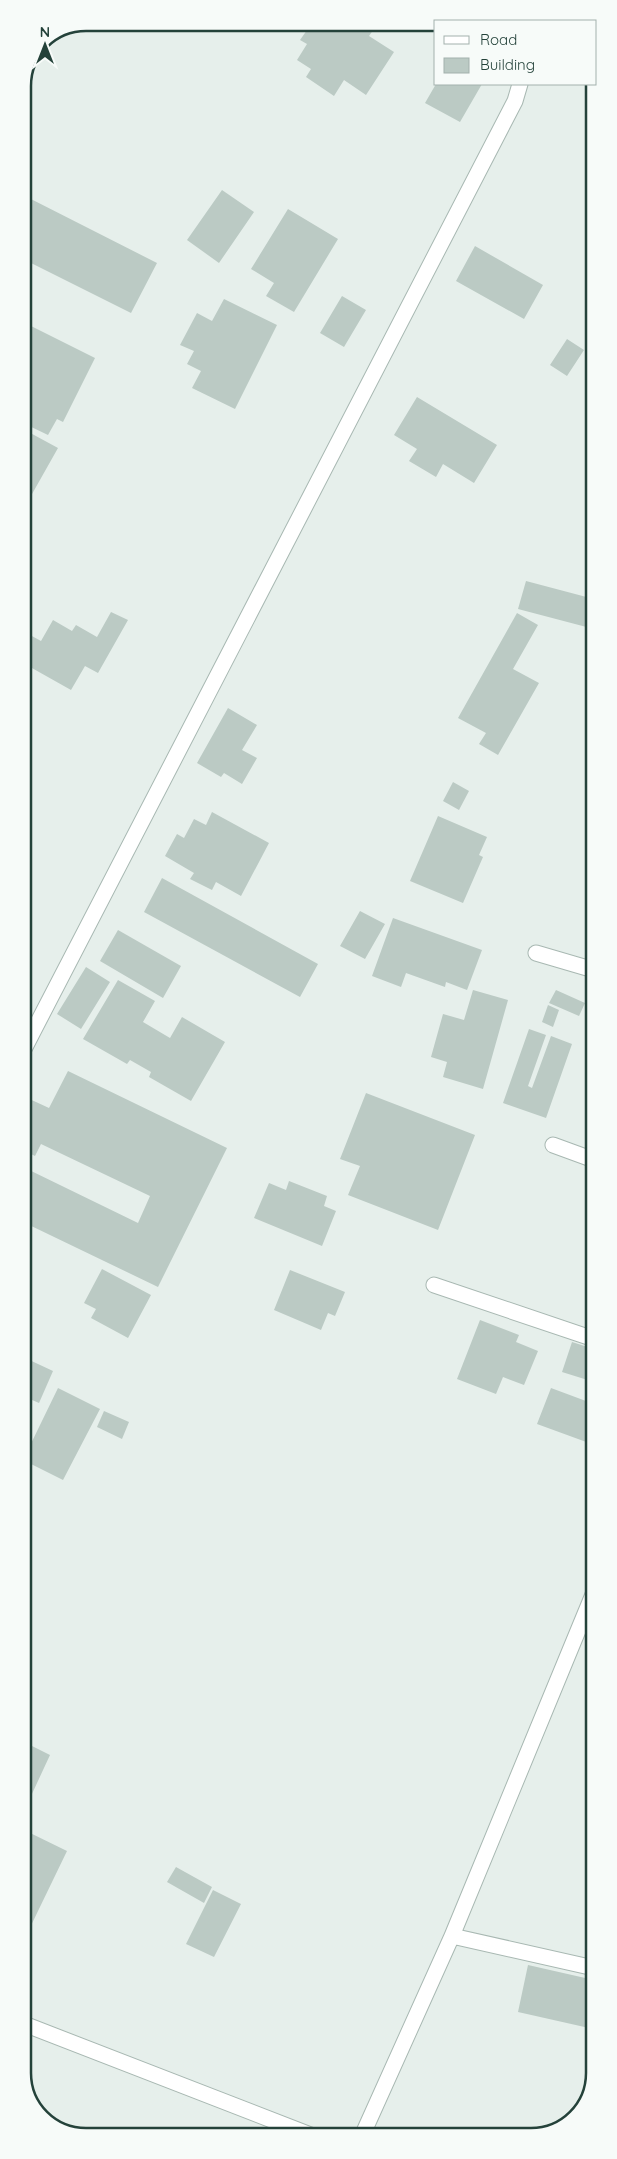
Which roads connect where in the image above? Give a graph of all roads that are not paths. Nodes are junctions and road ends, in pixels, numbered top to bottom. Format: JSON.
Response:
{"nodes":[{"id":1,"x":520,"y":85,"type":"edge"},
{"id":2,"x":536,"y":953,"type":"dead end"},
{"id":3,"x":586,"y":968,"type":"edge"},
{"id":4,"x":31,"y":1036,"type":"edge"},
{"id":5,"x":553,"y":1145,"type":"dead end"},
{"id":6,"x":586,"y":1157,"type":"edge"},
{"id":7,"x":434,"y":1285,"type":"dead end"},
{"id":8,"x":586,"y":1336,"type":"edge"},
{"id":9,"x":586,"y":1611,"type":"edge"},
{"id":10,"x":452,"y":1936,"type":"junction"},
{"id":11,"x":586,"y":1966,"type":"edge"},
{"id":12,"x":31,"y":2027,"type":"edge"},
{"id":13,"x":292,"y":2128,"type":"edge"},
{"id":14,"x":366,"y":2128,"type":"edge"}],
"edges":[{"from":1,"to":4,"type":"street"},
{"from":2,"to":3,"type":"street"},
{"from":5,"to":6,"type":"street"},
{"from":7,"to":8,"type":"street"},
{"from":9,"to":10,"type":"street"},
{"from":10,"to":11,"type":"street"},
{"from":10,"to":14,"type":"street"},
{"from":12,"to":13,"type":"street"}]}
